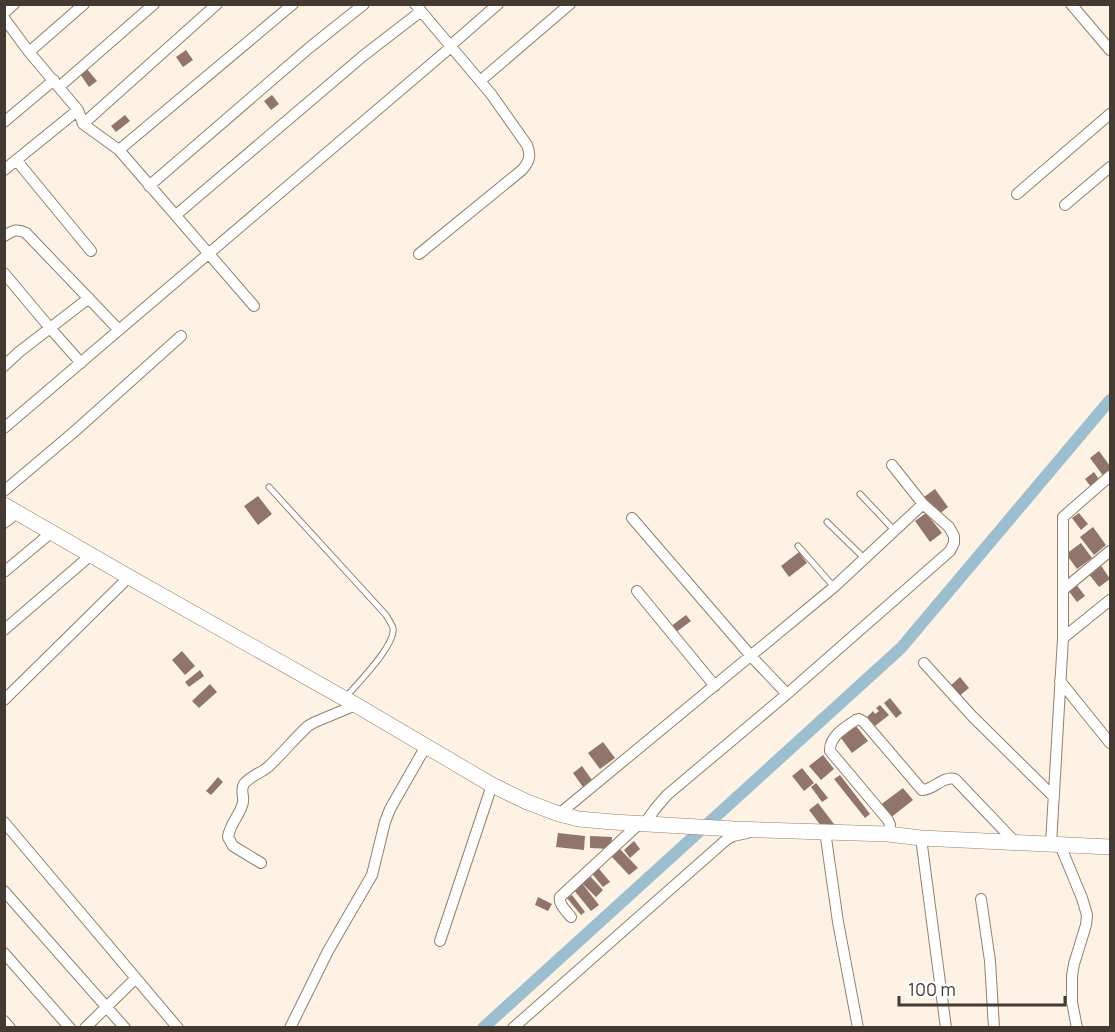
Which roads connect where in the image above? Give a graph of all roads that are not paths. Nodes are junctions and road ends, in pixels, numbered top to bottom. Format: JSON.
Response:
{"nodes":[{"id":1,"x":14,"y":4,"type":"edge"},
{"id":2,"x":84,"y":4,"type":"edge"},
{"id":3,"x":154,"y":4,"type":"edge"},
{"id":4,"x":217,"y":4,"type":"edge"},
{"id":5,"x":292,"y":4,"type":"edge"},
{"id":6,"x":364,"y":4,"type":"edge"},
{"id":7,"x":498,"y":4,"type":"edge"},
{"id":8,"x":570,"y":4,"type":"edge"},
{"id":9,"x":1071,"y":4,"type":"edge"},
{"id":10,"x":418,"y":8,"type":"edge"},
{"id":11,"x":4,"y":13,"type":"edge"},
{"id":12,"x":4,"y":18,"type":"edge"},
{"id":13,"x":450,"y":46,"type":"junction"},
{"id":14,"x":1110,"y":50,"type":"edge"},
{"id":15,"x":29,"y":52,"type":"junction"},
{"id":16,"x":480,"y":81,"type":"junction"},
{"id":17,"x":57,"y":84,"type":"junction"},
{"id":18,"x":78,"y":110,"type":"junction"},
{"id":19,"x":1110,"y":114,"type":"edge"},
{"id":20,"x":4,"y":122,"type":"edge"},
{"id":21,"x":83,"y":124,"type":"junction"},
{"id":22,"x":119,"y":150,"type":"junction"},
{"id":23,"x":17,"y":161,"type":"junction"},
{"id":24,"x":1110,"y":167,"type":"edge"},
{"id":25,"x":4,"y":170,"type":"edge"},
{"id":26,"x":149,"y":186,"type":"junction"},
{"id":27,"x":1017,"y":194,"type":"dead end"},
{"id":28,"x":1065,"y":205,"type":"dead end"},
{"id":29,"x":176,"y":215,"type":"junction"},
{"id":30,"x":4,"y":236,"type":"edge"},
{"id":31,"x":91,"y":251,"type":"dead end"},
{"id":32,"x":209,"y":253,"type":"junction"},
{"id":33,"x":419,"y":254,"type":"dead end"},
{"id":34,"x":4,"y":273,"type":"edge"},
{"id":35,"x":89,"y":298,"type":"junction"},
{"id":36,"x":254,"y":306,"type":"dead end"},
{"id":37,"x":50,"y":328,"type":"junction"},
{"id":38,"x":119,"y":330,"type":"junction"},
{"id":39,"x":181,"y":336,"type":"dead end"},
{"id":40,"x":81,"y":363,"type":"junction"},
{"id":41,"x":4,"y":366,"type":"edge"},
{"id":42,"x":4,"y":428,"type":"edge"},
{"id":43,"x":892,"y":465,"type":"dead end"},
{"id":44,"x":1110,"y":476,"type":"edge"},
{"id":45,"x":269,"y":487,"type":"dead end"},
{"id":46,"x":4,"y":491,"type":"edge"},
{"id":47,"x":860,"y":495,"type":"dead end"},
{"id":48,"x":923,"y":504,"type":"junction"},
{"id":49,"x":11,"y":509,"type":"edge"},
{"id":50,"x":632,"y":518,"type":"dead end"},
{"id":51,"x":827,"y":522,"type":"dead end"},
{"id":52,"x":4,"y":523,"type":"edge"},
{"id":53,"x":896,"y":531,"type":"junction"},
{"id":54,"x":52,"y":532,"type":"junction"},
{"id":55,"x":798,"y":546,"type":"dead end"},
{"id":56,"x":1110,"y":550,"type":"edge"},
{"id":57,"x":91,"y":555,"type":"junction"},
{"id":58,"x":865,"y":558,"type":"junction"},
{"id":59,"x":4,"y":572,"type":"edge"},
{"id":60,"x":129,"y":577,"type":"junction"},
{"id":61,"x":834,"y":587,"type":"junction"},
{"id":62,"x":1064,"y":589,"type":"junction"},
{"id":63,"x":636,"y":591,"type":"dead end"},
{"id":64,"x":1110,"y":600,"type":"edge"},
{"id":65,"x":4,"y":630,"type":"edge"},
{"id":66,"x":1063,"y":638,"type":"junction"},
{"id":67,"x":752,"y":656,"type":"junction"},
{"id":68,"x":924,"y":663,"type":"dead end"},
{"id":69,"x":1060,"y":681,"type":"junction"},
{"id":70,"x":716,"y":686,"type":"junction"},
{"id":71,"x":787,"y":694,"type":"junction"},
{"id":72,"x":4,"y":700,"type":"edge"},
{"id":73,"x":350,"y":701,"type":"junction"},
{"id":74,"x":1110,"y":743,"type":"edge"},
{"id":75,"x":426,"y":746,"type":"junction"},
{"id":76,"x":492,"y":785,"type":"junction"},
{"id":77,"x":1054,"y":797,"type":"junction"},
{"id":78,"x":559,"y":814,"type":"junction"},
{"id":79,"x":4,"y":822,"type":"edge"},
{"id":80,"x":642,"y":824,"type":"junction"},
{"id":81,"x":759,"y":829,"type":"junction"},
{"id":82,"x":825,"y":831,"type":"junction"},
{"id":83,"x":888,"y":834,"type":"junction"},
{"id":84,"x":921,"y":838,"type":"junction"},
{"id":85,"x":1016,"y":843,"type":"junction"},
{"id":86,"x":1056,"y":844,"type":"junction"},
{"id":87,"x":1110,"y":847,"type":"edge"},
{"id":88,"x":261,"y":863,"type":"dead end"},
{"id":89,"x":4,"y":891,"type":"edge"},
{"id":90,"x":981,"y":899,"type":"dead end"},
{"id":91,"x":571,"y":917,"type":"dead end"},
{"id":92,"x":440,"y":941,"type":"dead end"},
{"id":93,"x":4,"y":953,"type":"edge"},
{"id":94,"x":136,"y":978,"type":"junction"},
{"id":95,"x":106,"y":1007,"type":"junction"},
{"id":96,"x":4,"y":1021,"type":"edge"},
{"id":97,"x":10,"y":1028,"type":"edge"},
{"id":98,"x":70,"y":1028,"type":"edge"},
{"id":99,"x":85,"y":1028,"type":"edge"},
{"id":100,"x":125,"y":1028,"type":"edge"},
{"id":101,"x":178,"y":1028,"type":"edge"},
{"id":102,"x":290,"y":1028,"type":"edge"},
{"id":103,"x":513,"y":1028,"type":"edge"},
{"id":104,"x":858,"y":1028,"type":"edge"},
{"id":105,"x":946,"y":1028,"type":"edge"},
{"id":106,"x":994,"y":1028,"type":"edge"},
{"id":107,"x":1077,"y":1028,"type":"edge"}],
"edges":[{"from":1,"to":11,"type":"street"},
{"from":2,"to":15,"type":"street"},
{"from":3,"to":17,"type":"street"},
{"from":4,"to":21,"type":"street"},
{"from":5,"to":22,"type":"street"},
{"from":6,"to":26,"type":"street"},
{"from":7,"to":13,"type":"street"},
{"from":8,"to":16,"type":"street"},
{"from":9,"to":14,"type":"street"},
{"from":10,"to":13,"type":"street"},
{"from":10,"to":29,"type":"street"},
{"from":12,"to":15,"type":"street"},
{"from":13,"to":16,"type":"street"},
{"from":13,"to":32,"type":"street"},
{"from":15,"to":17,"type":"street"},
{"from":16,"to":33,"type":"street"},
{"from":17,"to":18,"type":"street"},
{"from":17,"to":20,"type":"street"},
{"from":18,"to":21,"type":"street"},
{"from":18,"to":23,"type":"street"},
{"from":19,"to":27,"type":"street"},
{"from":21,"to":22,"type":"street"},
{"from":22,"to":26,"type":"street"},
{"from":23,"to":25,"type":"street"},
{"from":23,"to":31,"type":"street"},
{"from":24,"to":28,"type":"street"},
{"from":26,"to":29,"type":"street"},
{"from":29,"to":32,"type":"street"},
{"from":30,"to":35,"type":"street"},
{"from":32,"to":36,"type":"street"},
{"from":32,"to":38,"type":"street"},
{"from":34,"to":37,"type":"street"},
{"from":35,"to":37,"type":"street"},
{"from":35,"to":38,"type":"street"},
{"from":37,"to":40,"type":"street"},
{"from":37,"to":41,"type":"street"},
{"from":38,"to":40,"type":"street"},
{"from":39,"to":46,"type":"street"},
{"from":40,"to":42,"type":"street"},
{"from":43,"to":48,"type":"street"},
{"from":44,"to":62,"type":"street"},
{"from":45,"to":73,"type":"lane"},
{"from":47,"to":53,"type":"lane"},
{"from":48,"to":53,"type":"street"},
{"from":48,"to":71,"type":"street"},
{"from":49,"to":52,"type":"street"},
{"from":49,"to":54,"type":"street"},
{"from":50,"to":67,"type":"street"},
{"from":51,"to":58,"type":"lane"},
{"from":53,"to":58,"type":"street"},
{"from":54,"to":57,"type":"street"},
{"from":54,"to":59,"type":"street"},
{"from":55,"to":61,"type":"lane"},
{"from":56,"to":62,"type":"street"},
{"from":57,"to":60,"type":"street"},
{"from":57,"to":65,"type":"street"},
{"from":58,"to":61,"type":"street"},
{"from":60,"to":72,"type":"street"},
{"from":60,"to":73,"type":"street"},
{"from":61,"to":67,"type":"street"},
{"from":62,"to":66,"type":"street"},
{"from":63,"to":70,"type":"street"},
{"from":64,"to":66,"type":"street"},
{"from":66,"to":69,"type":"street"},
{"from":67,"to":70,"type":"street"},
{"from":67,"to":71,"type":"street"},
{"from":68,"to":77,"type":"street"},
{"from":69,"to":74,"type":"street"},
{"from":69,"to":77,"type":"street"},
{"from":70,"to":78,"type":"street"},
{"from":71,"to":80,"type":"street"},
{"from":73,"to":75,"type":"street"},
{"from":73,"to":88,"type":"street"},
{"from":75,"to":76,"type":"street"},
{"from":75,"to":102,"type":"street"},
{"from":76,"to":78,"type":"street"},
{"from":76,"to":92,"type":"street"},
{"from":77,"to":86,"type":"street"},
{"from":78,"to":80,"type":"street"},
{"from":79,"to":94,"type":"street"},
{"from":80,"to":81,"type":"street"},
{"from":80,"to":91,"type":"street"},
{"from":81,"to":82,"type":"street"},
{"from":81,"to":103,"type":"street"},
{"from":82,"to":83,"type":"street"},
{"from":82,"to":104,"type":"street"},
{"from":83,"to":84,"type":"street"},
{"from":83,"to":85,"type":"street"},
{"from":84,"to":85,"type":"street"},
{"from":84,"to":105,"type":"street"},
{"from":85,"to":86,"type":"street"},
{"from":86,"to":87,"type":"street"},
{"from":86,"to":107,"type":"street"},
{"from":89,"to":95,"type":"street"},
{"from":90,"to":106,"type":"street"},
{"from":93,"to":98,"type":"street"},
{"from":94,"to":95,"type":"street"},
{"from":94,"to":101,"type":"street"},
{"from":95,"to":99,"type":"street"},
{"from":95,"to":100,"type":"street"},
{"from":96,"to":97,"type":"street"}]}
